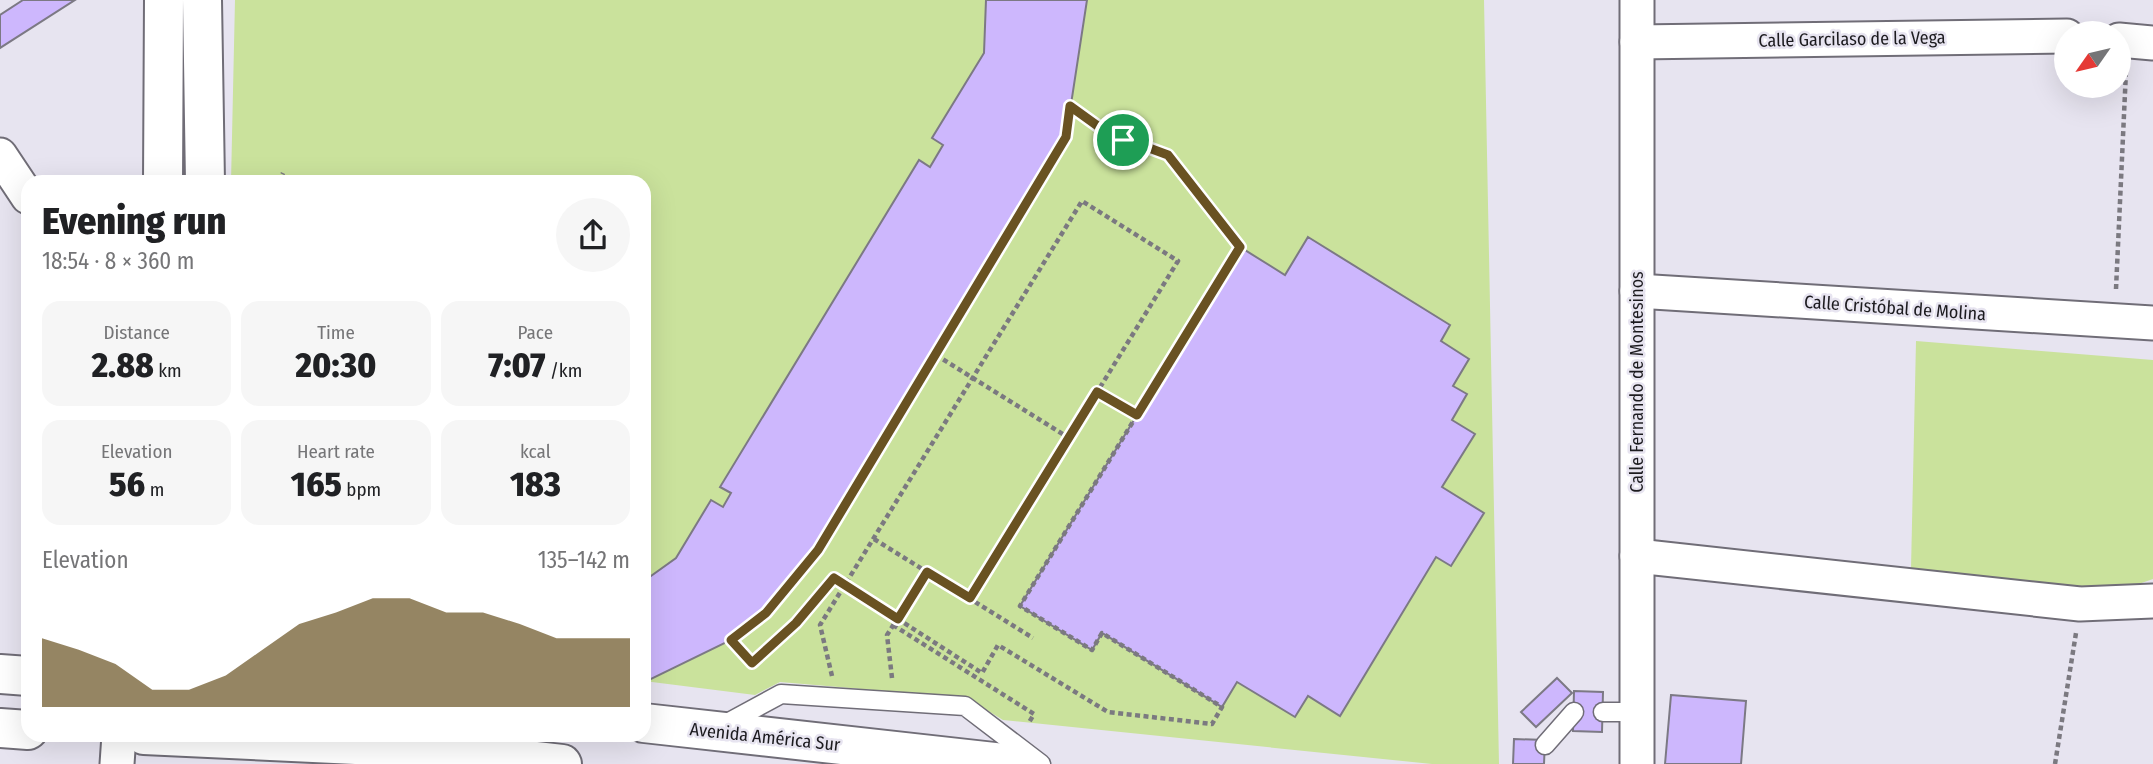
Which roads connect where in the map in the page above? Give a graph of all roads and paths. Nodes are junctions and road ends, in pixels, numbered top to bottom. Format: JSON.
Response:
{"nodes":[{"id":1,"x":164,"y":0,"type":"edge"},
{"id":2,"x":202,"y":0,"type":"edge"},
{"id":3,"x":1637,"y":0,"type":"edge"},
{"id":4,"x":2054,"y":36,"type":"edge"},
{"id":5,"x":2133,"y":41,"type":"edge"},
{"id":6,"x":1637,"y":42,"type":"junction"},
{"id":7,"x":0,"y":155,"type":"edge"},
{"id":8,"x":163,"y":175,"type":"edge"},
{"id":9,"x":205,"y":175,"type":"edge"},
{"id":10,"x":21,"y":186,"type":"edge"},
{"id":11,"x":1637,"y":291,"type":"junction"},
{"id":12,"x":2115,"y":322,"type":"junction"},
{"id":13,"x":2153,"y":323,"type":"edge"},
{"id":14,"x":935,"y":355,"type":"junction"},
{"id":15,"x":974,"y":378,"type":"junction"},
{"id":16,"x":1097,"y":392,"type":"junction"},
{"id":17,"x":1137,"y":415,"type":"junction"},
{"id":18,"x":1069,"y":438,"type":"junction"},
{"id":19,"x":874,"y":539,"type":"junction"},
{"id":20,"x":1637,"y":556,"type":"junction"},
{"id":21,"x":927,"y":572,"type":"junction"},
{"id":22,"x":845,"y":585,"type":"junction"},
{"id":23,"x":970,"y":598,"type":"junction"},
{"id":24,"x":2153,"y":601,"type":"edge"},
{"id":25,"x":2080,"y":604,"type":"junction"},
{"id":26,"x":898,"y":619,"type":"junction"},
{"id":27,"x":893,"y":625,"type":"junction"},
{"id":28,"x":1033,"y":638,"type":"dead end"},
{"id":29,"x":0,"y":674,"type":"edge"},
{"id":30,"x":21,"y":676,"type":"edge"},
{"id":31,"x":832,"y":677,"type":"dead end"},
{"id":32,"x":893,"y":683,"type":"dead end"},
{"id":33,"x":1574,"y":712,"type":"dead end"},
{"id":34,"x":1603,"y":712,"type":"dead end"},
{"id":35,"x":1637,"y":712,"type":"junction"},
{"id":36,"x":1034,"y":714,"type":"dead end"},
{"id":37,"x":651,"y":724,"type":"edge"},
{"id":38,"x":0,"y":729,"type":"edge"},
{"id":39,"x":21,"y":730,"type":"edge"},
{"id":40,"x":712,"y":731,"type":"junction"},
{"id":41,"x":119,"y":742,"type":"edge"},
{"id":42,"x":282,"y":742,"type":"edge"},
{"id":43,"x":1545,"y":745,"type":"dead end"},
{"id":44,"x":419,"y":749,"type":"edge"},
{"id":45,"x":117,"y":764,"type":"edge"},
{"id":46,"x":562,"y":764,"type":"edge"},
{"id":47,"x":1012,"y":764,"type":"edge"},
{"id":48,"x":1041,"y":764,"type":"edge"},
{"id":49,"x":1637,"y":764,"type":"edge"},
{"id":50,"x":2055,"y":764,"type":"edge"}],
"edges":[{"from":1,"to":8,"type":"main road"},
{"from":2,"to":9,"type":"main road"},
{"from":3,"to":6,"type":"street","name":"Calle Fernando de Montesinos"},
{"from":4,"to":6,"type":"street","name":"Calle Garcilaso de la Vega"},
{"from":5,"to":12,"type":"path"},
{"from":6,"to":11,"type":"street","name":"Calle Fernando de Montesinos"},
{"from":7,"to":10,"type":"street"},
{"from":11,"to":12,"type":"street","name":"Calle Cristóbal de Molina"},
{"from":11,"to":20,"type":"street","name":"Calle Fernando de Montesinos"},
{"from":12,"to":13,"type":"street","name":"Calle Cristóbal de Molina"},
{"from":14,"to":15,"type":"path"},
{"from":14,"to":17,"type":"path"},
{"from":14,"to":22,"type":"path"},
{"from":15,"to":16,"type":"path"},
{"from":15,"to":18,"type":"path"},
{"from":15,"to":19,"type":"path"},
{"from":16,"to":17,"type":"path"},
{"from":16,"to":18,"type":"path"},
{"from":17,"to":26,"type":"path"},
{"from":18,"to":23,"type":"path"},
{"from":19,"to":21,"type":"path"},
{"from":19,"to":22,"type":"path"},
{"from":20,"to":25,"type":"street"},
{"from":20,"to":35,"type":"street","name":"Calle Fernando de Montesinos"},
{"from":21,"to":23,"type":"path"},
{"from":21,"to":26,"type":"path"},
{"from":22,"to":26,"type":"path"},
{"from":22,"to":31,"type":"path"},
{"from":23,"to":28,"type":"path"},
{"from":24,"to":25,"type":"street"},
{"from":25,"to":50,"type":"path"},
{"from":26,"to":27,"type":"path"},
{"from":27,"to":32,"type":"path"},
{"from":27,"to":36,"type":"path"},
{"from":29,"to":30,"type":"main road"},
{"from":33,"to":43,"type":"lane"},
{"from":34,"to":35,"type":"lane"},
{"from":35,"to":49,"type":"street","name":"Calle Fernando de Montesinos"},
{"from":37,"to":40,"type":"main road","name":"Avenida América Sur"},
{"from":38,"to":39,"type":"main road"},
{"from":40,"to":47,"type":"main road","name":"Avenida América Sur"},
{"from":40,"to":48,"type":"lane"},
{"from":41,"to":45,"type":"street"},
{"from":42,"to":44,"type":"main road"},
{"from":44,"to":46,"type":"main road"}]}
